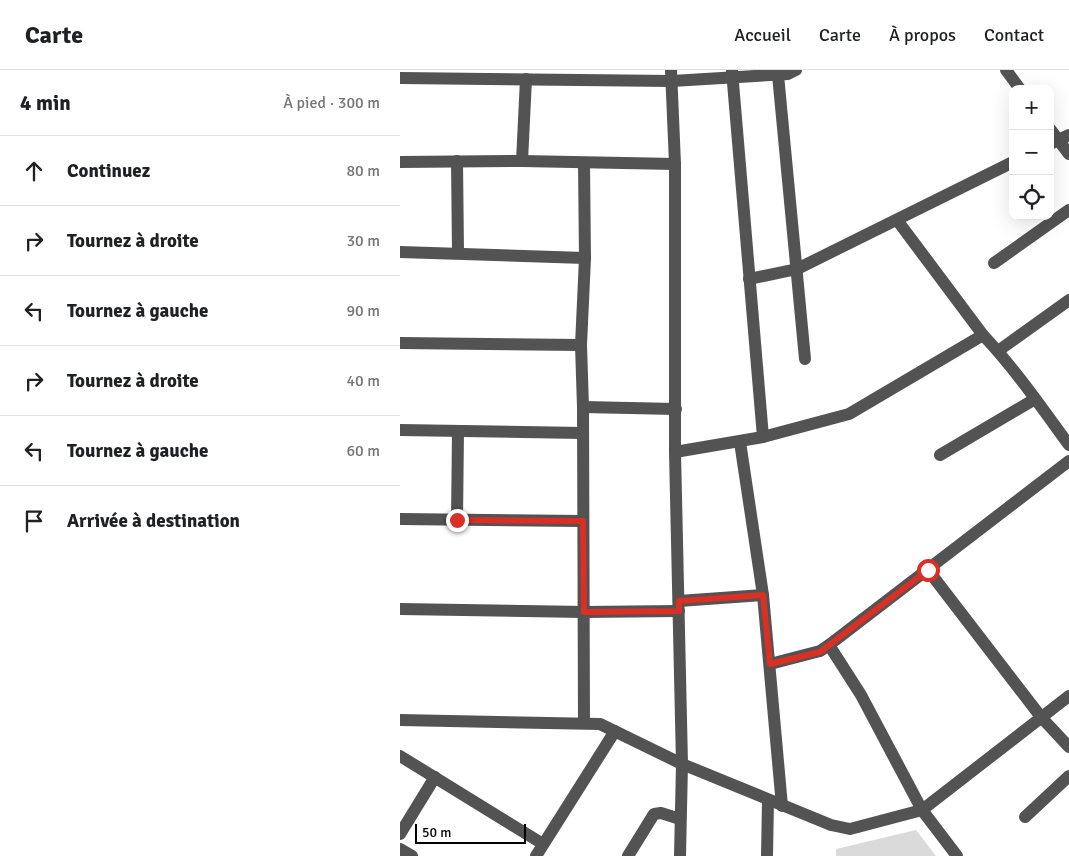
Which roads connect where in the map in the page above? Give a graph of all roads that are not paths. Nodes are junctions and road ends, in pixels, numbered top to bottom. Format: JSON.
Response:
{"nodes":[{"id":1,"x":796,"y":70,"type":"edge"},
{"id":2,"x":1006,"y":70,"type":"edge"},
{"id":3,"x":732,"y":74,"type":"edge"},
{"id":4,"x":778,"y":74,"type":"junction"},
{"id":5,"x":578,"y":75,"type":"edge"},
{"id":6,"x":672,"y":76,"type":"edge"},
{"id":7,"x":400,"y":78,"type":"edge"},
{"id":8,"x":526,"y":80,"type":"junction"},
{"id":9,"x":1017,"y":85,"type":"edge"},
{"id":10,"x":1059,"y":139,"type":"edge"},
{"id":11,"x":1069,"y":154,"type":"edge"},
{"id":12,"x":457,"y":161,"type":"junction"},
{"id":13,"x":522,"y":161,"type":"junction"},
{"id":14,"x":400,"y":162,"type":"edge"},
{"id":15,"x":584,"y":163,"type":"junction"},
{"id":16,"x":675,"y":164,"type":"junction"},
{"id":17,"x":1009,"y":164,"type":"edge"},
{"id":18,"x":1069,"y":210,"type":"edge"},
{"id":19,"x":897,"y":220,"type":"junction"},
{"id":20,"x":400,"y":252,"type":"edge"},
{"id":21,"x":458,"y":252,"type":"junction"},
{"id":22,"x":585,"y":258,"type":"junction"},
{"id":23,"x":994,"y":264,"type":"dead end"},
{"id":24,"x":797,"y":269,"type":"junction"},
{"id":25,"x":749,"y":279,"type":"junction"},
{"id":26,"x":1069,"y":300,"type":"edge"},
{"id":27,"x":983,"y":336,"type":"junction"},
{"id":28,"x":400,"y":343,"type":"edge"},
{"id":29,"x":581,"y":345,"type":"junction"},
{"id":30,"x":998,"y":351,"type":"junction"},
{"id":31,"x":805,"y":359,"type":"dead end"},
{"id":32,"x":1035,"y":399,"type":"junction"},
{"id":33,"x":583,"y":407,"type":"junction"},
{"id":34,"x":676,"y":409,"type":"junction"},
{"id":35,"x":400,"y":430,"type":"edge"},
{"id":36,"x":458,"y":430,"type":"junction"},
{"id":37,"x":583,"y":433,"type":"junction"},
{"id":38,"x":763,"y":437,"type":"junction"},
{"id":39,"x":740,"y":442,"type":"junction"},
{"id":40,"x":1069,"y":445,"type":"edge"},
{"id":41,"x":675,"y":452,"type":"junction"},
{"id":42,"x":940,"y":455,"type":"dead end"},
{"id":43,"x":1069,"y":461,"type":"edge"},
{"id":44,"x":400,"y":520,"type":"edge"},
{"id":45,"x":457,"y":520,"type":"junction"},
{"id":46,"x":583,"y":521,"type":"junction"},
{"id":47,"x":928,"y":570,"type":"junction"},
{"id":48,"x":763,"y":595,"type":"junction"},
{"id":49,"x":679,"y":606,"type":"junction"},
{"id":50,"x":400,"y":610,"type":"edge"},
{"id":51,"x":584,"y":612,"type":"junction"},
{"id":52,"x":830,"y":646,"type":"junction"},
{"id":53,"x":770,"y":664,"type":"junction"},
{"id":54,"x":1069,"y":696,"type":"edge"},
{"id":55,"x":1041,"y":717,"type":"junction"},
{"id":56,"x":400,"y":720,"type":"edge"},
{"id":57,"x":584,"y":723,"type":"junction"},
{"id":58,"x":615,"y":730,"type":"junction"},
{"id":59,"x":1069,"y":747,"type":"edge"},
{"id":60,"x":400,"y":756,"type":"edge"},
{"id":61,"x":682,"y":764,"type":"junction"},
{"id":62,"x":1069,"y":776,"type":"edge"},
{"id":63,"x":435,"y":777,"type":"junction"},
{"id":64,"x":768,"y":800,"type":"junction"},
{"id":65,"x":782,"y":806,"type":"junction"},
{"id":66,"x":922,"y":810,"type":"junction"},
{"id":67,"x":1025,"y":817,"type":"dead end"},
{"id":68,"x":680,"y":819,"type":"junction"},
{"id":69,"x":402,"y":827,"type":"edge"},
{"id":70,"x":544,"y":844,"type":"junction"},
{"id":71,"x":536,"y":856,"type":"edge"},
{"id":72,"x":628,"y":856,"type":"edge"},
{"id":73,"x":680,"y":856,"type":"edge"},
{"id":74,"x":767,"y":856,"type":"edge"},
{"id":75,"x":957,"y":856,"type":"edge"}],
"edges":[{"from":1,"to":4,"type":"street"},
{"from":2,"to":9,"type":"street"},
{"from":3,"to":4,"type":"street"},
{"from":3,"to":6,"type":"street"},
{"from":3,"to":25,"type":"street"},
{"from":4,"to":24,"type":"street"},
{"from":5,"to":6,"type":"street"},
{"from":5,"to":8,"type":"street"},
{"from":6,"to":16,"type":"street"},
{"from":7,"to":8,"type":"street"},
{"from":8,"to":13,"type":"street"},
{"from":10,"to":11,"type":"street"},
{"from":12,"to":13,"type":"street"},
{"from":12,"to":14,"type":"street"},
{"from":12,"to":21,"type":"street"},
{"from":13,"to":15,"type":"street"},
{"from":15,"to":16,"type":"street"},
{"from":15,"to":22,"type":"street"},
{"from":16,"to":34,"type":"street"},
{"from":17,"to":19,"type":"street"},
{"from":18,"to":23,"type":"street"},
{"from":19,"to":24,"type":"street"},
{"from":19,"to":27,"type":"street"},
{"from":20,"to":21,"type":"street"},
{"from":21,"to":22,"type":"street"},
{"from":22,"to":29,"type":"street"},
{"from":24,"to":25,"type":"street"},
{"from":24,"to":31,"type":"street"},
{"from":25,"to":38,"type":"street"},
{"from":26,"to":30,"type":"street"},
{"from":27,"to":30,"type":"street"},
{"from":27,"to":38,"type":"street"},
{"from":28,"to":29,"type":"street"},
{"from":29,"to":33,"type":"street"},
{"from":30,"to":32,"type":"street"},
{"from":32,"to":40,"type":"street"},
{"from":32,"to":42,"type":"street"},
{"from":33,"to":34,"type":"street"},
{"from":33,"to":37,"type":"street"},
{"from":34,"to":41,"type":"street"},
{"from":35,"to":36,"type":"street"},
{"from":36,"to":37,"type":"street"},
{"from":36,"to":45,"type":"street"},
{"from":37,"to":46,"type":"street"},
{"from":38,"to":39,"type":"street"},
{"from":39,"to":41,"type":"street"},
{"from":39,"to":48,"type":"street"},
{"from":41,"to":49,"type":"street"},
{"from":43,"to":47,"type":"street"},
{"from":44,"to":45,"type":"street"},
{"from":45,"to":46,"type":"street"},
{"from":46,"to":51,"type":"street"},
{"from":47,"to":52,"type":"street"},
{"from":47,"to":55,"type":"street"},
{"from":48,"to":49,"type":"street"},
{"from":48,"to":53,"type":"street"},
{"from":49,"to":51,"type":"street"},
{"from":49,"to":61,"type":"street"},
{"from":50,"to":51,"type":"street"},
{"from":51,"to":57,"type":"street"},
{"from":52,"to":53,"type":"street"},
{"from":52,"to":66,"type":"street"},
{"from":53,"to":65,"type":"street"},
{"from":54,"to":55,"type":"street"},
{"from":55,"to":59,"type":"street"},
{"from":55,"to":66,"type":"street"},
{"from":56,"to":57,"type":"street"},
{"from":57,"to":58,"type":"street"},
{"from":58,"to":61,"type":"street"},
{"from":58,"to":70,"type":"street"},
{"from":60,"to":63,"type":"street"},
{"from":61,"to":64,"type":"street"},
{"from":61,"to":68,"type":"street"},
{"from":62,"to":67,"type":"street"},
{"from":63,"to":69,"type":"street"},
{"from":63,"to":70,"type":"street"},
{"from":64,"to":65,"type":"street"},
{"from":64,"to":74,"type":"street"},
{"from":65,"to":66,"type":"street"},
{"from":66,"to":75,"type":"street"},
{"from":68,"to":72,"type":"street"},
{"from":68,"to":73,"type":"street"},
{"from":70,"to":71,"type":"street"}]}
